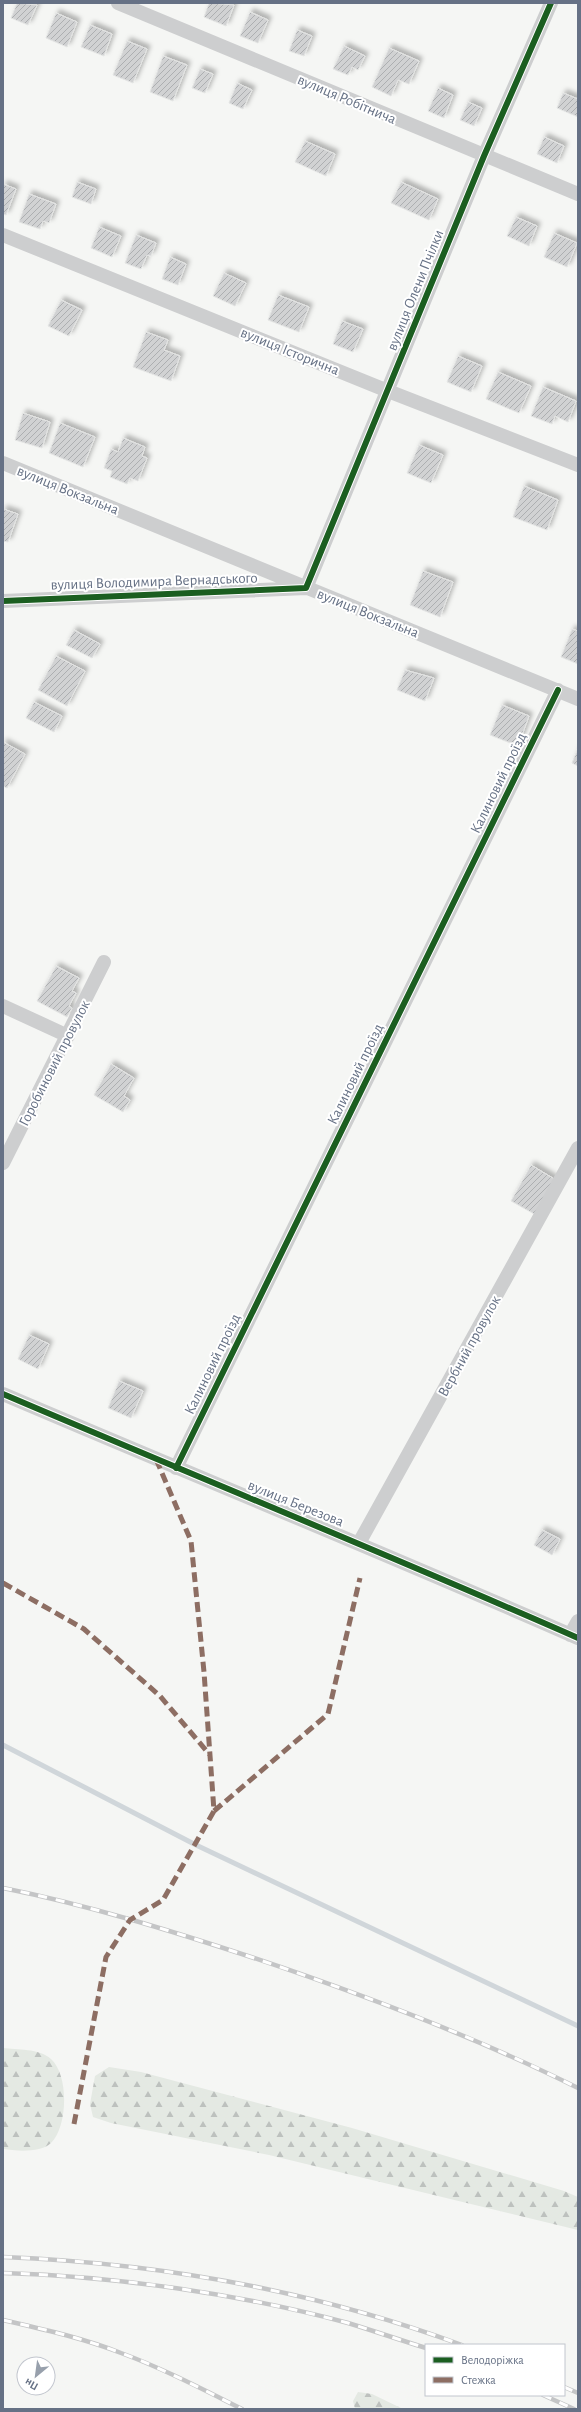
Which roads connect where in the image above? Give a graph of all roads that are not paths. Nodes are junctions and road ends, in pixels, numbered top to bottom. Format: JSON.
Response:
{"nodes":[{"id":1,"x":118,"y":3,"type":"edge"},
{"id":2,"x":551,"y":3,"type":"edge"},
{"id":3,"x":484,"y":156,"type":"junction"},
{"id":4,"x":578,"y":194,"type":"edge"},
{"id":5,"x":3,"y":236,"type":"edge"},
{"id":6,"x":388,"y":391,"type":"junction"},
{"id":7,"x":3,"y":463,"type":"edge"},
{"id":8,"x":578,"y":465,"type":"edge"},
{"id":9,"x":306,"y":588,"type":"junction"},
{"id":10,"x":3,"y":601,"type":"edge"},
{"id":11,"x":558,"y":690,"type":"junction"},
{"id":12,"x":578,"y":699,"type":"edge"},
{"id":13,"x":104,"y":962,"type":"dead end"},
{"id":14,"x":3,"y":1006,"type":"edge"},
{"id":15,"x":68,"y":1036,"type":"junction"},
{"id":16,"x":578,"y":1148,"type":"edge"},
{"id":17,"x":3,"y":1163,"type":"edge"},
{"id":18,"x":3,"y":1394,"type":"edge"},
{"id":19,"x":176,"y":1468,"type":"junction"},
{"id":20,"x":360,"y":1543,"type":"junction"},
{"id":21,"x":578,"y":1621,"type":"edge"},
{"id":22,"x":574,"y":1636,"type":"edge"}],
"edges":[{"from":1,"to":3,"type":"street","name":"вулиця Робітнича"},
{"from":2,"to":3,"type":"street","name":"вулиця Олени Пчілки"},
{"from":3,"to":4,"type":"street","name":"вулиця Робітнича"},
{"from":3,"to":6,"type":"street","name":"вулиця Олени Пчілки"},
{"from":5,"to":6,"type":"street","name":"вулиця Історична"},
{"from":6,"to":8,"type":"street","name":"вулиця Історична"},
{"from":6,"to":9,"type":"street","name":"вулиця Олени Пчілки"},
{"from":7,"to":9,"type":"street","name":"вулиця Вокзальна"},
{"from":9,"to":10,"type":"street","name":"вулиця Володимира Вернадського"},
{"from":9,"to":11,"type":"street","name":"вулиця Вокзальна"},
{"from":11,"to":12,"type":"street","name":"вулиця Вокзальна"},
{"from":11,"to":19,"type":"street","name":"Калиновий проїзд"},
{"from":13,"to":15,"type":"street","name":"Горобиновий провулок"},
{"from":14,"to":15,"type":"street"},
{"from":15,"to":17,"type":"street","name":"Горобиновий провулок"},
{"from":16,"to":20,"type":"street","name":"Вербний провулок"},
{"from":18,"to":19,"type":"street","name":"вулиця Березова"},
{"from":19,"to":20,"type":"street","name":"вулиця Березова"},
{"from":20,"to":22,"type":"street","name":"вулиця Березова"},
{"from":21,"to":22,"type":"street"}]}
